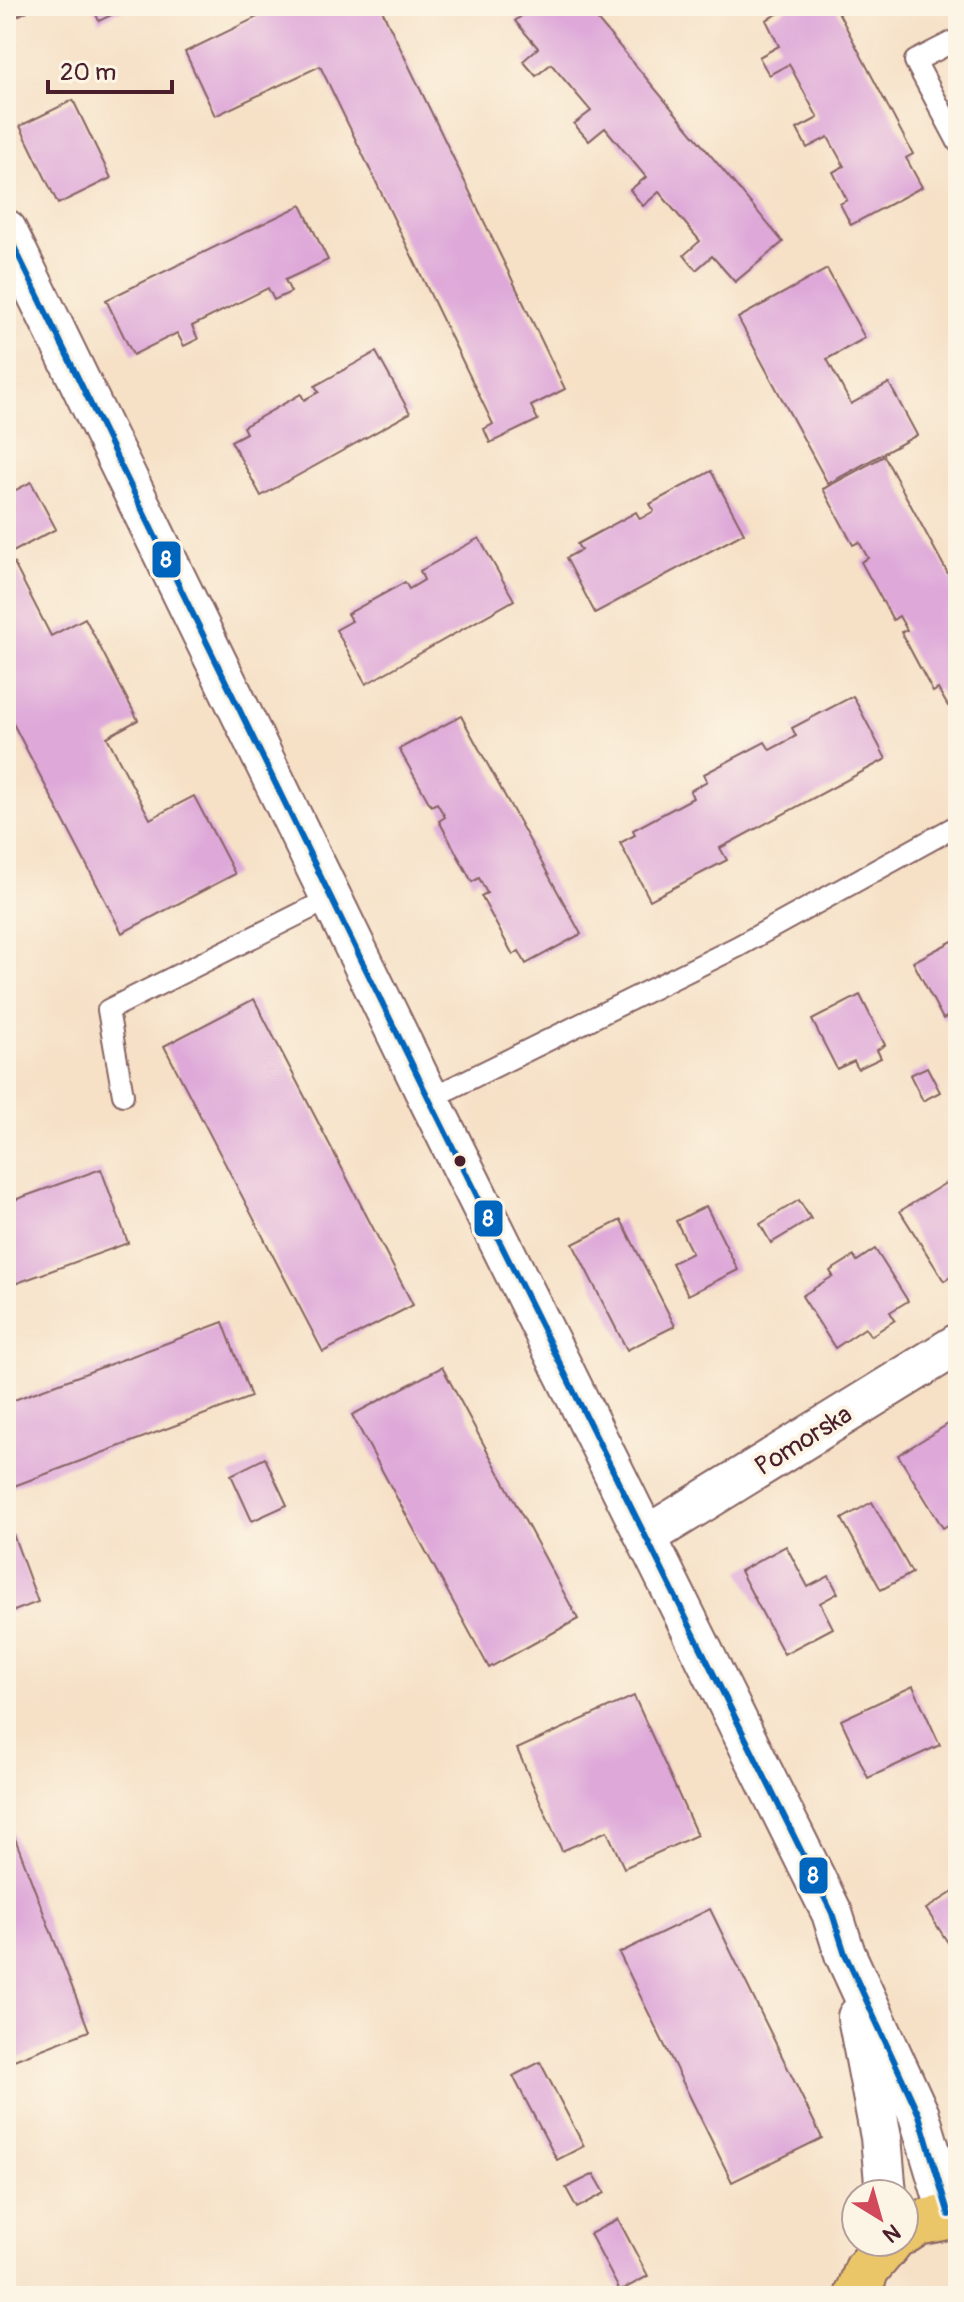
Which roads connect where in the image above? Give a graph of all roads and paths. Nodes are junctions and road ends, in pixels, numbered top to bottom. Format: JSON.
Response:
{"nodes":[{"id":1,"x":958,"y":39,"type":"edge"},
{"id":2,"x":958,"y":142,"type":"edge"},
{"id":3,"x":6,"y":230,"type":"edge"},
{"id":4,"x":958,"y":825,"type":"edge"},
{"id":5,"x":331,"y":898,"type":"junction"},
{"id":6,"x":123,"y":1095,"type":"dead end"},
{"id":7,"x":429,"y":1099,"type":"junction"},
{"id":8,"x":958,"y":1344,"type":"edge"},
{"id":9,"x":647,"y":1536,"type":"junction"},
{"id":10,"x":845,"y":1954,"type":"junction"},
{"id":11,"x":885,"y":2178,"type":"edge"},
{"id":12,"x":953,"y":2215,"type":"edge"},
{"id":13,"x":920,"y":2223,"type":"edge"},
{"id":14,"x":876,"y":2258,"type":"edge"},
{"id":15,"x":857,"y":2296,"type":"edge"}],
"edges":[{"from":1,"to":2,"type":"lane"},
{"from":3,"to":5,"type":"street"},
{"from":4,"to":7,"type":"lane"},
{"from":5,"to":6,"type":"lane"},
{"from":5,"to":7,"type":"street"},
{"from":7,"to":9,"type":"street"},
{"from":8,"to":9,"type":"street","name":"Pomorska"},
{"from":9,"to":10,"type":"street"},
{"from":10,"to":11,"type":"street"},
{"from":10,"to":12,"type":"street"},
{"from":12,"to":13,"type":"main road"},
{"from":14,"to":15,"type":"main road"}]}
